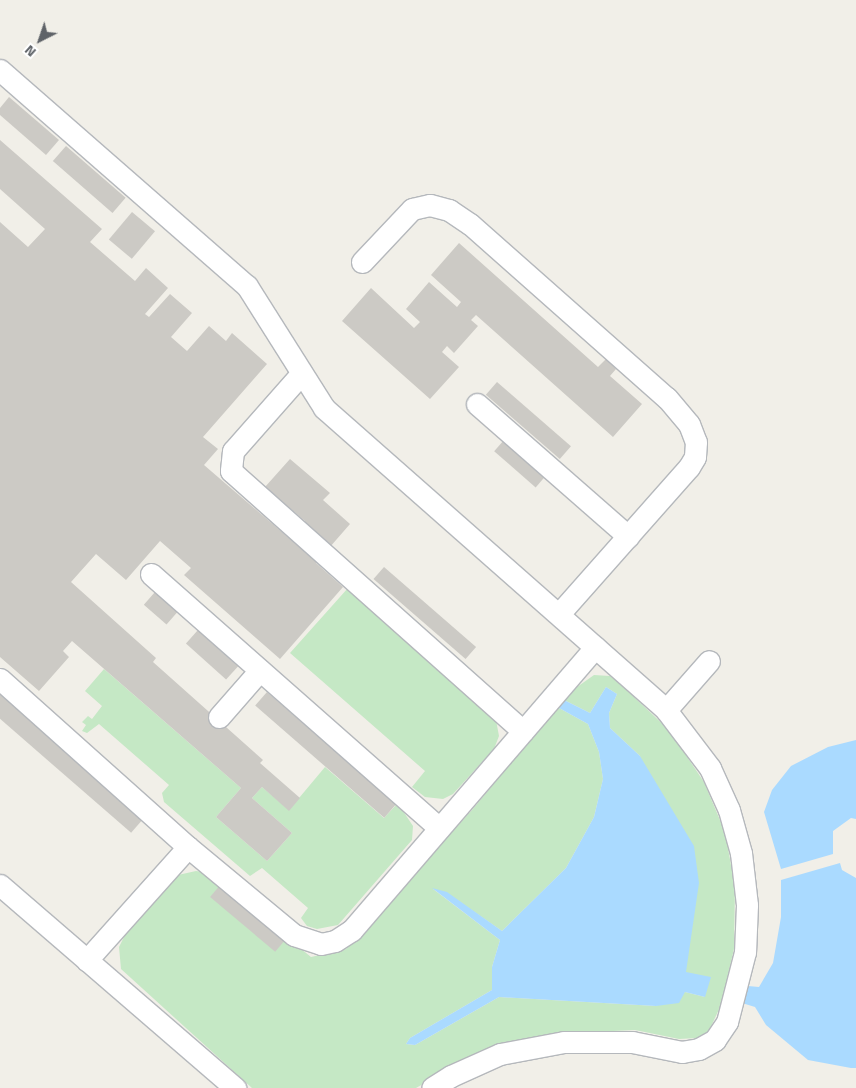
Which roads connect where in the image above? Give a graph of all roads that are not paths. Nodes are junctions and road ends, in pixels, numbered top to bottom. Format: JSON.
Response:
{"nodes":[{"id":1,"x":0,"y":70,"type":"edge"},
{"id":2,"x":362,"y":262,"type":"dead end"},
{"id":3,"x":301,"y":374,"type":"junction"},
{"id":4,"x":477,"y":404,"type":"dead end"},
{"id":5,"x":628,"y":536,"type":"junction"},
{"id":6,"x":151,"y":574,"type":"dead end"},
{"id":7,"x":559,"y":614,"type":"junction"},
{"id":8,"x":595,"y":647,"type":"junction"},
{"id":9,"x":709,"y":661,"type":"dead end"},
{"id":10,"x":260,"y":670,"type":"junction"},
{"id":11,"x":0,"y":679,"type":"edge"},
{"id":12,"x":666,"y":710,"type":"junction"},
{"id":13,"x":220,"y":717,"type":"dead end"},
{"id":14,"x":523,"y":731,"type":"junction"},
{"id":15,"x":439,"y":828,"type":"junction"},
{"id":16,"x":188,"y":847,"type":"junction"},
{"id":17,"x":0,"y":884,"type":"edge"},
{"id":18,"x":87,"y":960,"type":"junction"},
{"id":19,"x":235,"y":1088,"type":"edge"},
{"id":20,"x":432,"y":1088,"type":"edge"}],
"edges":[{"from":1,"to":3,"type":"lane"},
{"from":2,"to":5,"type":"lane"},
{"from":3,"to":7,"type":"lane"},
{"from":3,"to":14,"type":"lane"},
{"from":4,"to":5,"type":"lane"},
{"from":5,"to":7,"type":"lane"},
{"from":6,"to":10,"type":"lane"},
{"from":7,"to":8,"type":"lane"},
{"from":8,"to":12,"type":"lane"},
{"from":8,"to":14,"type":"lane"},
{"from":9,"to":12,"type":"lane"},
{"from":10,"to":13,"type":"lane"},
{"from":10,"to":15,"type":"lane"},
{"from":11,"to":16,"type":"lane"},
{"from":12,"to":20,"type":"lane"},
{"from":14,"to":15,"type":"lane"},
{"from":15,"to":16,"type":"lane"},
{"from":16,"to":18,"type":"lane"},
{"from":17,"to":18,"type":"lane"},
{"from":18,"to":19,"type":"lane"}]}
